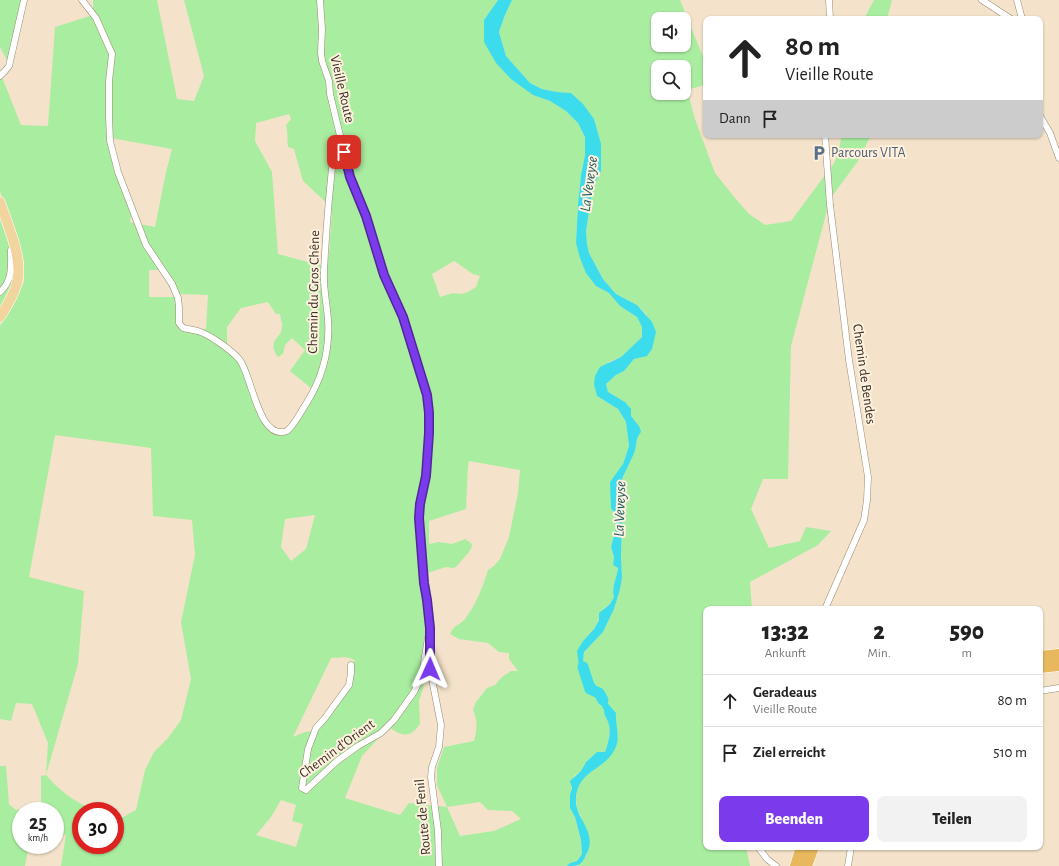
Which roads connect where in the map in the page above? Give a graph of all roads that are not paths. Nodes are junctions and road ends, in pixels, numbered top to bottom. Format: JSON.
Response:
{"nodes":[{"id":1,"x":24,"y":0,"type":"edge"},
{"id":2,"x":82,"y":0,"type":"edge"},
{"id":3,"x":320,"y":0,"type":"edge"},
{"id":4,"x":829,"y":0,"type":"edge"},
{"id":5,"x":982,"y":0,"type":"edge"},
{"id":6,"x":1017,"y":0,"type":"edge"},
{"id":7,"x":830,"y":16,"type":"edge"},
{"id":8,"x":1006,"y":16,"type":"edge"},
{"id":9,"x":1021,"y":16,"type":"edge"},
{"id":10,"x":0,"y":76,"type":"edge"},
{"id":11,"x":1043,"y":121,"type":"edge"},
{"id":12,"x":340,"y":136,"type":"junction"},
{"id":13,"x":825,"y":138,"type":"edge"},
{"id":14,"x":1059,"y":158,"type":"edge"},
{"id":15,"x":0,"y":202,"type":"edge"},
{"id":16,"x":15,"y":247,"type":"junction"},
{"id":17,"x":0,"y":292,"type":"edge"},
{"id":18,"x":0,"y":316,"type":"edge"},
{"id":19,"x":427,"y":600,"type":"joint"},
{"id":20,"x":826,"y":606,"type":"edge"},
{"id":21,"x":430,"y":628,"type":"junction"},
{"id":22,"x":1059,"y":655,"type":"edge"},
{"id":23,"x":1043,"y":657,"type":"edge"},
{"id":24,"x":351,"y":665,"type":"dead end"},
{"id":25,"x":1059,"y":665,"type":"edge"},
{"id":26,"x":1043,"y":667,"type":"edge"},
{"id":27,"x":1059,"y":688,"type":"edge"},
{"id":28,"x":1043,"y":691,"type":"edge"},
{"id":29,"x":760,"y":850,"type":"edge"},
{"id":30,"x":801,"y":850,"type":"edge"},
{"id":31,"x":812,"y":850,"type":"edge"},
{"id":32,"x":851,"y":850,"type":"edge"},
{"id":33,"x":439,"y":866,"type":"edge"},
{"id":34,"x":776,"y":866,"type":"edge"},
{"id":35,"x":796,"y":866,"type":"edge"},
{"id":36,"x":806,"y":866,"type":"edge"},
{"id":37,"x":848,"y":866,"type":"edge"}],
"edges":[{"from":1,"to":10,"type":"street"},
{"from":2,"to":12,"type":"street","name":"Chemin du Gros Chêne"},
{"from":3,"to":12,"type":"street","name":"Vieille Route"},
{"from":4,"to":7,"type":"street"},
{"from":5,"to":8,"type":"street"},
{"from":6,"to":9,"type":"street"},
{"from":11,"to":14,"type":"street"},
{"from":12,"to":19,"type":"street","name":"Vieille Route"},
{"from":13,"to":20,"type":"street","name":"Chemin de Bendes"},
{"from":15,"to":16,"type":"main road"},
{"from":16,"to":17,"type":"street"},
{"from":16,"to":18,"type":"main road"},
{"from":19,"to":21,"type":"street","name":"Route de Fenil"},
{"from":21,"to":24,"type":"street","name":"Chemin d'Orient"},
{"from":21,"to":33,"type":"street","name":"Route de Fenil"},
{"from":22,"to":23,"type":"highway"},
{"from":25,"to":26,"type":"highway"},
{"from":27,"to":28,"type":"street"},
{"from":29,"to":34,"type":"street"},
{"from":30,"to":35,"type":"highway"},
{"from":31,"to":36,"type":"highway"},
{"from":32,"to":37,"type":"street"}]}
